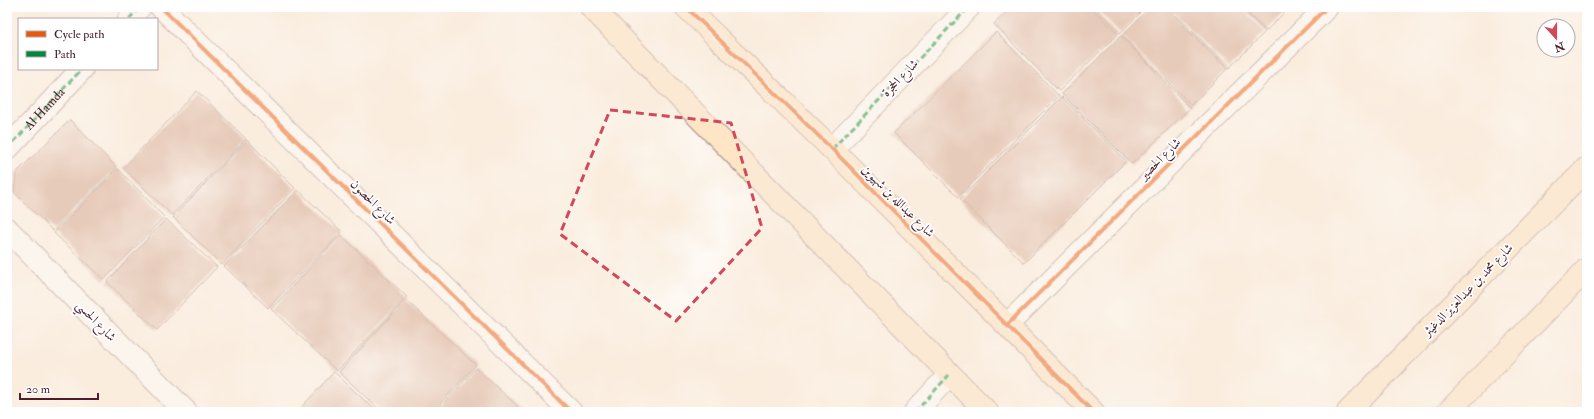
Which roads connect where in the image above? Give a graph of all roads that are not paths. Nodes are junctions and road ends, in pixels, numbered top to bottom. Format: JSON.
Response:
{"nodes":[{"id":1,"x":140,"y":7,"type":"edge"},
{"id":2,"x":161,"y":7,"type":"edge"},
{"id":3,"x":591,"y":7,"type":"edge"},
{"id":4,"x":686,"y":7,"type":"edge"},
{"id":5,"x":968,"y":7,"type":"edge"},
{"id":6,"x":1327,"y":7,"type":"edge"},
{"id":7,"x":130,"y":18,"type":"edge"},
{"id":8,"x":81,"y":70,"type":"edge"},
{"id":9,"x":7,"y":149,"type":"edge"},
{"id":10,"x":832,"y":149,"type":"junction"},
{"id":11,"x":1587,"y":168,"type":"edge"},
{"id":12,"x":7,"y":229,"type":"edge"},
{"id":13,"x":1587,"y":269,"type":"edge"},
{"id":14,"x":1007,"y":325,"type":"junction"},
{"id":15,"x":949,"y":375,"type":"junction"},
{"id":16,"x":186,"y":412,"type":"edge"},
{"id":17,"x":571,"y":412,"type":"edge"},
{"id":18,"x":915,"y":412,"type":"edge"},
{"id":19,"x":987,"y":412,"type":"edge"},
{"id":20,"x":1093,"y":412,"type":"edge"},
{"id":21,"x":1348,"y":412,"type":"edge"},
{"id":22,"x":1448,"y":412,"type":"edge"}],
"edges":[{"from":1,"to":7,"type":"street"},
{"from":2,"to":17,"type":"street","name":"شارع الحصون"},
{"from":3,"to":15,"type":"street"},
{"from":4,"to":10,"type":"street","name":"شارع عبدالله بن شهيوين"},
{"from":5,"to":10,"type":"street","name":"شارع الحجرة"},
{"from":6,"to":14,"type":"street","name":"شارع الحصير"},
{"from":8,"to":9,"type":"street","name":"Al Hamda"},
{"from":10,"to":14,"type":"street","name":"شارع عبدالله بن شهيوين"},
{"from":11,"to":21,"type":"street","name":"شارع محمد بن عبدالعزيز الدغيثر"},
{"from":12,"to":16,"type":"street","name":"شارع الحسي"},
{"from":13,"to":22,"type":"street"},
{"from":14,"to":20,"type":"street","name":"شارع عبدالله بن شهيوين"},
{"from":15,"to":18,"type":"street"},
{"from":15,"to":19,"type":"street"}]}
